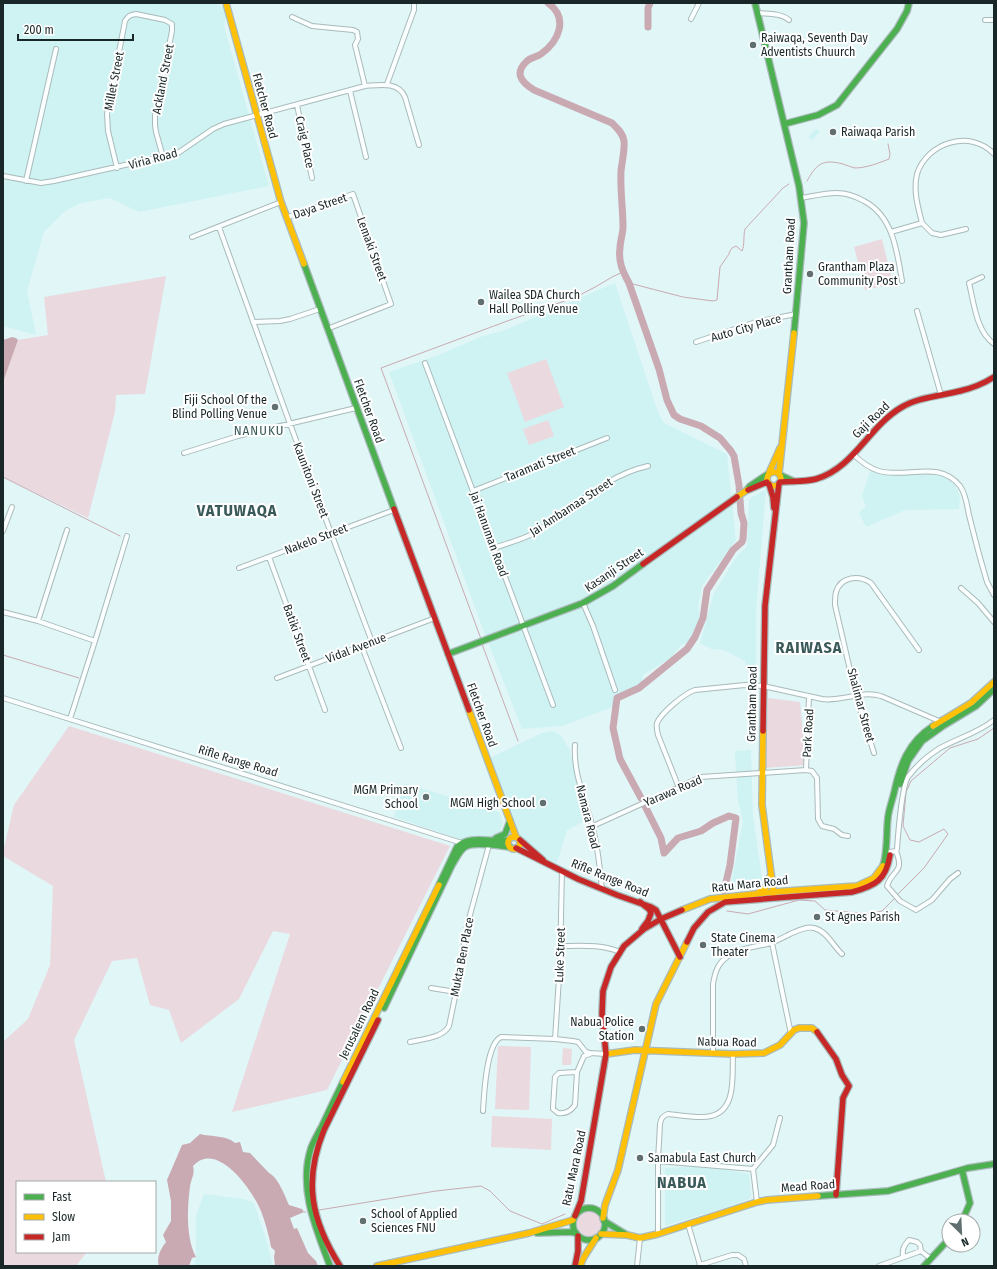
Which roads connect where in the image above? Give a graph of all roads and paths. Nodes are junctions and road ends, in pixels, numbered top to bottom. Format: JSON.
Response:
{"nodes":[{"id":1,"x":226,"y":3,"type":"edge"},
{"id":2,"x":414,"y":3,"type":"edge"},
{"id":3,"x":699,"y":3,"type":"edge"},
{"id":4,"x":756,"y":3,"type":"edge"},
{"id":5,"x":909,"y":3,"type":"edge"},
{"id":6,"x":758,"y":13,"type":"junction"},
{"id":7,"x":150,"y":17,"type":"joint"},
{"id":8,"x":292,"y":18,"type":"dead end"},
{"id":9,"x":692,"y":19,"type":"dead end"},
{"id":10,"x":789,"y":20,"type":"dead end"},
{"id":11,"x":985,"y":20,"type":"dead end"},
{"id":12,"x":994,"y":20,"type":"edge"},
{"id":13,"x":56,"y":49,"type":"dead end"},
{"id":14,"x":387,"y":84,"type":"junction"},
{"id":15,"x":365,"y":86,"type":"junction"},
{"id":16,"x":350,"y":90,"type":"junction"},
{"id":17,"x":297,"y":105,"type":"junction"},
{"id":18,"x":256,"y":114,"type":"junction"},
{"id":19,"x":784,"y":124,"type":"junction"},
{"id":20,"x":419,"y":145,"type":"dead end"},
{"id":21,"x":994,"y":154,"type":"edge"},
{"id":22,"x":163,"y":156,"type":"junction"},
{"id":23,"x":366,"y":157,"type":"dead end"},
{"id":24,"x":117,"y":168,"type":"junction"},
{"id":25,"x":3,"y":176,"type":"edge"},
{"id":26,"x":312,"y":178,"type":"dead end"},
{"id":27,"x":26,"y":181,"type":"junction"},
{"id":28,"x":352,"y":194,"type":"joint"},
{"id":29,"x":801,"y":198,"type":"junction"},
{"id":30,"x":281,"y":202,"type":"junction"},
{"id":31,"x":288,"y":217,"type":"junction"},
{"id":32,"x":922,"y":223,"type":"junction"},
{"id":33,"x":219,"y":227,"type":"junction"},
{"id":34,"x":966,"y":229,"type":"dead end"},
{"id":35,"x":891,"y":232,"type":"junction"},
{"id":36,"x":192,"y":237,"type":"dead end"},
{"id":37,"x":982,"y":277,"type":"dead end"},
{"id":38,"x":902,"y":281,"type":"dead end"},
{"id":39,"x":320,"y":309,"type":"junction"},
{"id":40,"x":916,"y":311,"type":"dead end"},
{"id":41,"x":796,"y":314,"type":"junction"},
{"id":42,"x":253,"y":322,"type":"junction"},
{"id":43,"x":327,"y":328,"type":"junction"},
{"id":44,"x":696,"y":342,"type":"dead end"},
{"id":45,"x":994,"y":344,"type":"edge"},
{"id":46,"x":425,"y":363,"type":"dead end"},
{"id":47,"x":994,"y":377,"type":"edge"},
{"id":48,"x":941,"y":395,"type":"junction"},
{"id":49,"x":356,"y":408,"type":"junction"},
{"id":50,"x":290,"y":424,"type":"junction"},
{"id":51,"x":607,"y":438,"type":"dead end"},
{"id":52,"x":782,"y":443,"type":"junction"},
{"id":53,"x":184,"y":453,"type":"dead end"},
{"id":54,"x":853,"y":454,"type":"junction"},
{"id":55,"x":648,"y":466,"type":"dead end"},
{"id":56,"x":768,"y":473,"type":"junction"},
{"id":57,"x":779,"y":474,"type":"junction"},
{"id":58,"x":793,"y":481,"type":"junction"},
{"id":59,"x":780,"y":482,"type":"junction"},
{"id":60,"x":768,"y":483,"type":"junction"},
{"id":61,"x":473,"y":491,"type":"junction"},
{"id":62,"x":746,"y":491,"type":"junction"},
{"id":63,"x":12,"y":507,"type":"dead end"},
{"id":64,"x":394,"y":510,"type":"junction"},
{"id":65,"x":775,"y":511,"type":"junction"},
{"id":66,"x":67,"y":530,"type":"dead end"},
{"id":67,"x":3,"y":532,"type":"edge"},
{"id":68,"x":332,"y":534,"type":"junction"},
{"id":69,"x":127,"y":536,"type":"dead end"},
{"id":70,"x":494,"y":548,"type":"junction"},
{"id":71,"x":269,"y":557,"type":"junction"},
{"id":72,"x":239,"y":568,"type":"dead end"},
{"id":73,"x":961,"y":588,"type":"dead end"},
{"id":74,"x":994,"y":595,"type":"edge"},
{"id":75,"x":583,"y":603,"type":"junction"},
{"id":76,"x":3,"y":612,"type":"edge"},
{"id":77,"x":435,"y":618,"type":"junction"},
{"id":78,"x":38,"y":621,"type":"junction"},
{"id":79,"x":994,"y":622,"type":"edge"},
{"id":80,"x":523,"y":626,"type":"junction"},
{"id":81,"x":95,"y":641,"type":"junction"},
{"id":82,"x":372,"y":642,"type":"junction"},
{"id":83,"x":362,"y":646,"type":"junction"},
{"id":84,"x":919,"y":650,"type":"dead end"},
{"id":85,"x":448,"y":654,"type":"junction"},
{"id":86,"x":309,"y":665,"type":"junction"},
{"id":87,"x":277,"y":678,"type":"dead end"},
{"id":88,"x":994,"y":682,"type":"edge"},
{"id":89,"x":763,"y":686,"type":"junction"},
{"id":90,"x":994,"y":689,"type":"edge"},
{"id":91,"x":615,"y":690,"type":"dead end"},
{"id":92,"x":810,"y":696,"type":"junction"},
{"id":93,"x":856,"y":696,"type":"junction"},
{"id":94,"x":3,"y":698,"type":"edge"},
{"id":95,"x":553,"y":705,"type":"dead end"},
{"id":96,"x":325,"y":710,"type":"dead end"},
{"id":97,"x":928,"y":717,"type":"junction"},
{"id":98,"x":70,"y":719,"type":"junction"},
{"id":99,"x":994,"y":720,"type":"edge"},
{"id":100,"x":939,"y":722,"type":"junction"},
{"id":101,"x":931,"y":727,"type":"junction"},
{"id":102,"x":575,"y":745,"type":"dead end"},
{"id":103,"x":401,"y":748,"type":"dead end"},
{"id":104,"x":874,"y":753,"type":"dead end"},
{"id":105,"x":806,"y":770,"type":"junction"},
{"id":106,"x":762,"y":773,"type":"junction"},
{"id":107,"x":679,"y":788,"type":"junction"},
{"id":108,"x":510,"y":821,"type":"junction"},
{"id":109,"x":593,"y":826,"type":"junction"},
{"id":110,"x":848,"y":836,"type":"dead end"},
{"id":111,"x":513,"y":839,"type":"junction"},
{"id":112,"x":478,"y":840,"type":"junction"},
{"id":113,"x":464,"y":844,"type":"junction"},
{"id":114,"x":489,"y":845,"type":"junction"},
{"id":115,"x":510,"y":847,"type":"junction"},
{"id":116,"x":516,"y":848,"type":"junction"},
{"id":117,"x":893,"y":851,"type":"junction"},
{"id":118,"x":545,"y":862,"type":"junction"},
{"id":119,"x":562,"y":870,"type":"junction"},
{"id":120,"x":958,"y":872,"type":"dead end"},
{"id":121,"x":771,"y":874,"type":"junction"},
{"id":122,"x":602,"y":889,"type":"junction"},
{"id":123,"x":755,"y":894,"type":"junction"},
{"id":124,"x":774,"y":895,"type":"junction"},
{"id":125,"x":640,"y":902,"type":"junction"},
{"id":126,"x":661,"y":919,"type":"junction"},
{"id":127,"x":635,"y":936,"type":"junction"},
{"id":128,"x":772,"y":943,"type":"junction"},
{"id":129,"x":560,"y":946,"type":"junction"},
{"id":130,"x":620,"y":952,"type":"junction"},
{"id":131,"x":842,"y":954,"type":"dead end"},
{"id":132,"x":680,"y":957,"type":"junction"},
{"id":133,"x":431,"y":988,"type":"dead end"},
{"id":134,"x":456,"y":992,"type":"junction"},
{"id":135,"x":791,"y":1034,"type":"junction"},
{"id":136,"x":555,"y":1039,"type":"junction"},
{"id":137,"x":410,"y":1042,"type":"dead end"},
{"id":138,"x":645,"y":1050,"type":"junction"},
{"id":139,"x":713,"y":1053,"type":"junction"},
{"id":140,"x":590,"y":1054,"type":"junction"},
{"id":141,"x":606,"y":1054,"type":"junction"},
{"id":142,"x":733,"y":1054,"type":"junction"},
{"id":143,"x":577,"y":1072,"type":"junction"},
{"id":144,"x":483,"y":1111,"type":"dead end"},
{"id":145,"x":780,"y":1118,"type":"dead end"},
{"id":146,"x":658,"y":1161,"type":"junction"},
{"id":147,"x":994,"y":1164,"type":"edge"},
{"id":148,"x":753,"y":1169,"type":"junction"},
{"id":149,"x":962,"y":1170,"type":"junction"},
{"id":150,"x":836,"y":1195,"type":"junction"},
{"id":151,"x":757,"y":1202,"type":"junction"},
{"id":152,"x":966,"y":1213,"type":"edge"},
{"id":153,"x":574,"y":1218,"type":"junction"},
{"id":154,"x":604,"y":1220,"type":"junction"},
{"id":155,"x":688,"y":1224,"type":"junction"},
{"id":156,"x":529,"y":1233,"type":"junction"},
{"id":157,"x":658,"y":1234,"type":"junction"},
{"id":158,"x":577,"y":1235,"type":"junction"},
{"id":159,"x":627,"y":1235,"type":"junction"},
{"id":160,"x":599,"y":1236,"type":"junction"},
{"id":161,"x":640,"y":1238,"type":"junction"},
{"id":162,"x":941,"y":1248,"type":"edge"},
{"id":163,"x":920,"y":1251,"type":"junction"},
{"id":164,"x":903,"y":1257,"type":"junction"},
{"id":165,"x":931,"y":1259,"type":"junction"},
{"id":166,"x":700,"y":1265,"type":"edge"},
{"id":167,"x":330,"y":1266,"type":"edge"},
{"id":168,"x":340,"y":1266,"type":"edge"},
{"id":169,"x":377,"y":1266,"type":"edge"},
{"id":170,"x":575,"y":1266,"type":"edge"},
{"id":171,"x":580,"y":1266,"type":"edge"},
{"id":172,"x":637,"y":1266,"type":"edge"},
{"id":173,"x":746,"y":1266,"type":"edge"},
{"id":174,"x":879,"y":1266,"type":"edge"},
{"id":175,"x":924,"y":1266,"type":"edge"}],
"edges":[{"from":1,"to":18,"type":"main road","name":"Fletcher Road"},
{"from":2,"to":14,"type":"street"},
{"from":3,"to":9,"type":"street"},
{"from":4,"to":6,"type":"main road","name":"Grantham Road"},
{"from":5,"to":19,"type":"main road"},
{"from":6,"to":10,"type":"street"},
{"from":6,"to":19,"type":"main road","name":"Grantham Road"},
{"from":7,"to":22,"type":"street","name":"Ackland Street"},
{"from":7,"to":24,"type":"street","name":"Millet Street"},
{"from":8,"to":15,"type":"street"},
{"from":11,"to":12,"type":"street"},
{"from":13,"to":27,"type":"street"},
{"from":14,"to":15,"type":"street","name":"Viria Road"},
{"from":14,"to":20,"type":"street"},
{"from":15,"to":16,"type":"street","name":"Viria Road"},
{"from":16,"to":17,"type":"street","name":"Viria Road"},
{"from":16,"to":23,"type":"street"},
{"from":17,"to":18,"type":"street","name":"Viria Road"},
{"from":17,"to":26,"type":"street","name":"Craig Place"},
{"from":18,"to":22,"type":"street","name":"Viria Road"},
{"from":18,"to":30,"type":"main road","name":"Fletcher Road"},
{"from":19,"to":29,"type":"main road","name":"Grantham Road"},
{"from":21,"to":32,"type":"street"},
{"from":22,"to":24,"type":"street","name":"Viria Road"},
{"from":24,"to":27,"type":"street","name":"Viria Road"},
{"from":25,"to":27,"type":"street","name":"Viria Road"},
{"from":28,"to":31,"type":"street","name":"Daya Street"},
{"from":28,"to":43,"type":"street","name":"Lemaki Street"},
{"from":29,"to":35,"type":"street"},
{"from":29,"to":41,"type":"main road","name":"Grantham Road"},
{"from":30,"to":31,"type":"main road","name":"Fletcher Road"},
{"from":30,"to":33,"type":"street"},
{"from":31,"to":39,"type":"main road","name":"Fletcher Road"},
{"from":32,"to":34,"type":"street"},
{"from":32,"to":35,"type":"street"},
{"from":33,"to":36,"type":"street"},
{"from":33,"to":42,"type":"street","name":"Kaunitoni Street"},
{"from":35,"to":38,"type":"street"},
{"from":37,"to":45,"type":"street"},
{"from":39,"to":42,"type":"street"},
{"from":39,"to":43,"type":"main road","name":"Fletcher Road"},
{"from":40,"to":48,"type":"street"},
{"from":41,"to":44,"type":"street","name":"Auto City Place"},
{"from":41,"to":52,"type":"main road","name":"Grantham Road"},
{"from":42,"to":50,"type":"street","name":"Kaunitoni Street"},
{"from":43,"to":49,"type":"main road","name":"Fletcher Road"},
{"from":46,"to":61,"type":"street","name":"Jai Hanuman Road"},
{"from":47,"to":48,"type":"main road","name":"Gaji Road"},
{"from":48,"to":54,"type":"main road","name":"Gaji Road"},
{"from":49,"to":50,"type":"street"},
{"from":49,"to":64,"type":"main road","name":"Fletcher Road"},
{"from":50,"to":53,"type":"street"},
{"from":50,"to":68,"type":"street","name":"Kaunitoni Street"},
{"from":51,"to":61,"type":"street","name":"Taramati Street"},
{"from":52,"to":56,"type":"main road","name":"Grantham Road"},
{"from":52,"to":57,"type":"main road","name":"Grantham Road"},
{"from":54,"to":58,"type":"main road","name":"Gaji Road"},
{"from":54,"to":74,"type":"street"},
{"from":55,"to":70,"type":"street","name":"Jai Ambamaa Street"},
{"from":56,"to":57,"type":"main road"},
{"from":56,"to":60,"type":"main road"},
{"from":56,"to":62,"type":"main road","name":"Kasanji Street"},
{"from":57,"to":58,"type":"main road","name":"Gaji Road"},
{"from":57,"to":59,"type":"main road"},
{"from":58,"to":59,"type":"main road","name":"Gaji Road"},
{"from":59,"to":60,"type":"main road"},
{"from":59,"to":65,"type":"main road","name":"Grantham Road"},
{"from":60,"to":62,"type":"main road","name":"Kasanji Street"},
{"from":60,"to":65,"type":"main road","name":"Grantham Road"},
{"from":61,"to":70,"type":"street","name":"Jai Hanuman Road"},
{"from":62,"to":75,"type":"main road","name":"Kasanji Street"},
{"from":63,"to":67,"type":"street"},
{"from":64,"to":68,"type":"street","name":"Nakelo Street"},
{"from":64,"to":77,"type":"main road","name":"Fletcher Road"},
{"from":65,"to":89,"type":"main road","name":"Grantham Road"},
{"from":66,"to":78,"type":"street"},
{"from":68,"to":71,"type":"street","name":"Nakelo Street"},
{"from":68,"to":82,"type":"street","name":"Kaunitoni Street"},
{"from":69,"to":81,"type":"street"},
{"from":70,"to":80,"type":"street","name":"Jai Hanuman Road"},
{"from":71,"to":72,"type":"street","name":"Nakelo Street"},
{"from":71,"to":86,"type":"street","name":"Batiki Street"},
{"from":73,"to":79,"type":"street"},
{"from":75,"to":80,"type":"main road","name":"Kasanji Street"},
{"from":75,"to":91,"type":"street"},
{"from":76,"to":78,"type":"street"},
{"from":77,"to":82,"type":"street","name":"Vidal Avenue"},
{"from":77,"to":85,"type":"main road","name":"Fletcher Road"},
{"from":78,"to":81,"type":"street"},
{"from":80,"to":85,"type":"main road","name":"Kasanji Street"},
{"from":80,"to":95,"type":"street","name":"Jai Hanuman Road"},
{"from":81,"to":98,"type":"street"},
{"from":82,"to":83,"type":"street","name":"Vidal Avenue"},
{"from":83,"to":86,"type":"street","name":"Vidal Avenue"},
{"from":83,"to":103,"type":"street"},
{"from":84,"to":93,"type":"street","name":"Shalimar Street"},
{"from":85,"to":108,"type":"main road","name":"Fletcher Road"},
{"from":86,"to":87,"type":"street","name":"Vidal Avenue"},
{"from":86,"to":96,"type":"street","name":"Batiki Street"},
{"from":88,"to":100,"type":"main road","name":"Ratu Mara Road"},
{"from":89,"to":92,"type":"street"},
{"from":89,"to":106,"type":"main road","name":"Grantham Road"},
{"from":89,"to":107,"type":"street"},
{"from":90,"to":117,"type":"main road","name":"Ratu Mara Road"},
{"from":92,"to":93,"type":"street"},
{"from":92,"to":105,"type":"street","name":"Park Road"},
{"from":93,"to":97,"type":"street"},
{"from":93,"to":104,"type":"street","name":"Shalimar Street"},
{"from":94,"to":98,"type":"street","name":"Rifle Range Road"},
{"from":97,"to":100,"type":"street"},
{"from":97,"to":101,"type":"street"},
{"from":98,"to":113,"type":"street","name":"Rifle Range Road"},
{"from":99,"to":117,"type":"street"},
{"from":100,"to":101,"type":"main road","name":"Ratu Mara Road"},
{"from":101,"to":124,"type":"main road","name":"Ratu Mara Road"},
{"from":102,"to":109,"type":"street","name":"Namara Road"},
{"from":105,"to":106,"type":"street","name":"Yarawa Road"},
{"from":105,"to":110,"type":"street"},
{"from":106,"to":107,"type":"street","name":"Yarawa Road"},
{"from":106,"to":121,"type":"main road","name":"Grantham Road"},
{"from":107,"to":109,"type":"street","name":"Yarawa Road"},
{"from":108,"to":111,"type":"main road","name":"Fletcher Road"},
{"from":108,"to":112,"type":"main road"},
{"from":109,"to":122,"type":"street","name":"Namara Road"},
{"from":111,"to":112,"type":"main road"},
{"from":111,"to":115,"type":"main road"},
{"from":111,"to":116,"type":"main road"},
{"from":111,"to":118,"type":"main road","name":"Rifle Range Road"},
{"from":112,"to":113,"type":"main road"},
{"from":113,"to":114,"type":"main road"},
{"from":113,"to":167,"type":"main road","name":"Jerusalem Road"},
{"from":113,"to":168,"type":"main road","name":"Jerusalem Road"},
{"from":114,"to":115,"type":"main road"},
{"from":114,"to":134,"type":"street","name":"Mukta Ben Place"},
{"from":115,"to":116,"type":"main road"},
{"from":116,"to":118,"type":"main road","name":"Rifle Range Road"},
{"from":117,"to":120,"type":"street"},
{"from":117,"to":124,"type":"main road","name":"Ratu Mara Road"},
{"from":118,"to":119,"type":"main road","name":"Rifle Range Road"},
{"from":119,"to":122,"type":"main road","name":"Rifle Range Road"},
{"from":119,"to":129,"type":"street","name":"Luke Street"},
{"from":121,"to":123,"type":"main road"},
{"from":121,"to":124,"type":"main road","name":"Grantham Road"},
{"from":122,"to":125,"type":"main road","name":"Rifle Range Road"},
{"from":123,"to":124,"type":"main road","name":"Ratu Mara Road"},
{"from":123,"to":126,"type":"main road","name":"Ratu Mara Road"},
{"from":124,"to":132,"type":"main road","name":"Ratu Mara Road"},
{"from":125,"to":126,"type":"main road","name":"Rifle Range Road"},
{"from":125,"to":127,"type":"main road"},
{"from":126,"to":127,"type":"main road","name":"Ratu Mara Road"},
{"from":126,"to":132,"type":"main road","name":"Rifle Range Road"},
{"from":127,"to":130,"type":"main road","name":"Ratu Mara Road"},
{"from":128,"to":131,"type":"street"},
{"from":128,"to":135,"type":"street"},
{"from":128,"to":139,"type":"street"},
{"from":129,"to":130,"type":"street"},
{"from":129,"to":136,"type":"street","name":"Luke Street"},
{"from":130,"to":141,"type":"main road","name":"Ratu Mara Road"},
{"from":132,"to":138,"type":"main road","name":"Ratu Mara Road"},
{"from":133,"to":134,"type":"street"},
{"from":134,"to":137,"type":"street","name":"Mukta Ben Place"},
{"from":135,"to":142,"type":"main road","name":"Nabua Road"},
{"from":135,"to":150,"type":"main road","name":"Nabua Road"},
{"from":136,"to":140,"type":"street"},
{"from":136,"to":144,"type":"street"},
{"from":138,"to":139,"type":"main road","name":"Nabua Road"},
{"from":138,"to":141,"type":"main road","name":"Nabua Road"},
{"from":138,"to":154,"type":"main road","name":"Ratu Mara Road"},
{"from":139,"to":142,"type":"main road","name":"Nabua Road"},
{"from":140,"to":141,"type":"street"},
{"from":140,"to":143,"type":"street"},
{"from":141,"to":153,"type":"main road","name":"Ratu Mara Road"},
{"from":142,"to":146,"type":"street"},
{"from":143,"to":143,"type":"street"},
{"from":145,"to":148,"type":"street"},
{"from":146,"to":148,"type":"street"},
{"from":146,"to":157,"type":"street"},
{"from":147,"to":149,"type":"main road","name":"Mead Road"},
{"from":148,"to":151,"type":"street"},
{"from":149,"to":150,"type":"main road","name":"Mead Road"},
{"from":149,"to":152,"type":"main road"},
{"from":150,"to":151,"type":"main road","name":"Mead Road"},
{"from":151,"to":155,"type":"main road","name":"Mead Road"},
{"from":153,"to":154,"type":"main road"},
{"from":153,"to":156,"type":"main road"},
{"from":153,"to":158,"type":"main road"},
{"from":154,"to":159,"type":"main road","name":"Mead Road"},
{"from":154,"to":160,"type":"main road"},
{"from":155,"to":157,"type":"main road","name":"Mead Road"},
{"from":155,"to":166,"type":"street"},
{"from":156,"to":158,"type":"main road"},
{"from":156,"to":169,"type":"main road"},
{"from":157,"to":161,"type":"main road","name":"Mead Road"},
{"from":158,"to":160,"type":"main road"},
{"from":158,"to":170,"type":"main road"},
{"from":159,"to":160,"type":"main road","name":"Mead Road"},
{"from":159,"to":161,"type":"main road","name":"Mead Road"},
{"from":160,"to":171,"type":"main road"},
{"from":161,"to":172,"type":"street"},
{"from":162,"to":165,"type":"main road"},
{"from":163,"to":164,"type":"street"},
{"from":163,"to":164,"type":"street"},
{"from":163,"to":165,"type":"street"},
{"from":164,"to":174,"type":"street"},
{"from":165,"to":175,"type":"main road"},
{"from":166,"to":173,"type":"street"}]}
